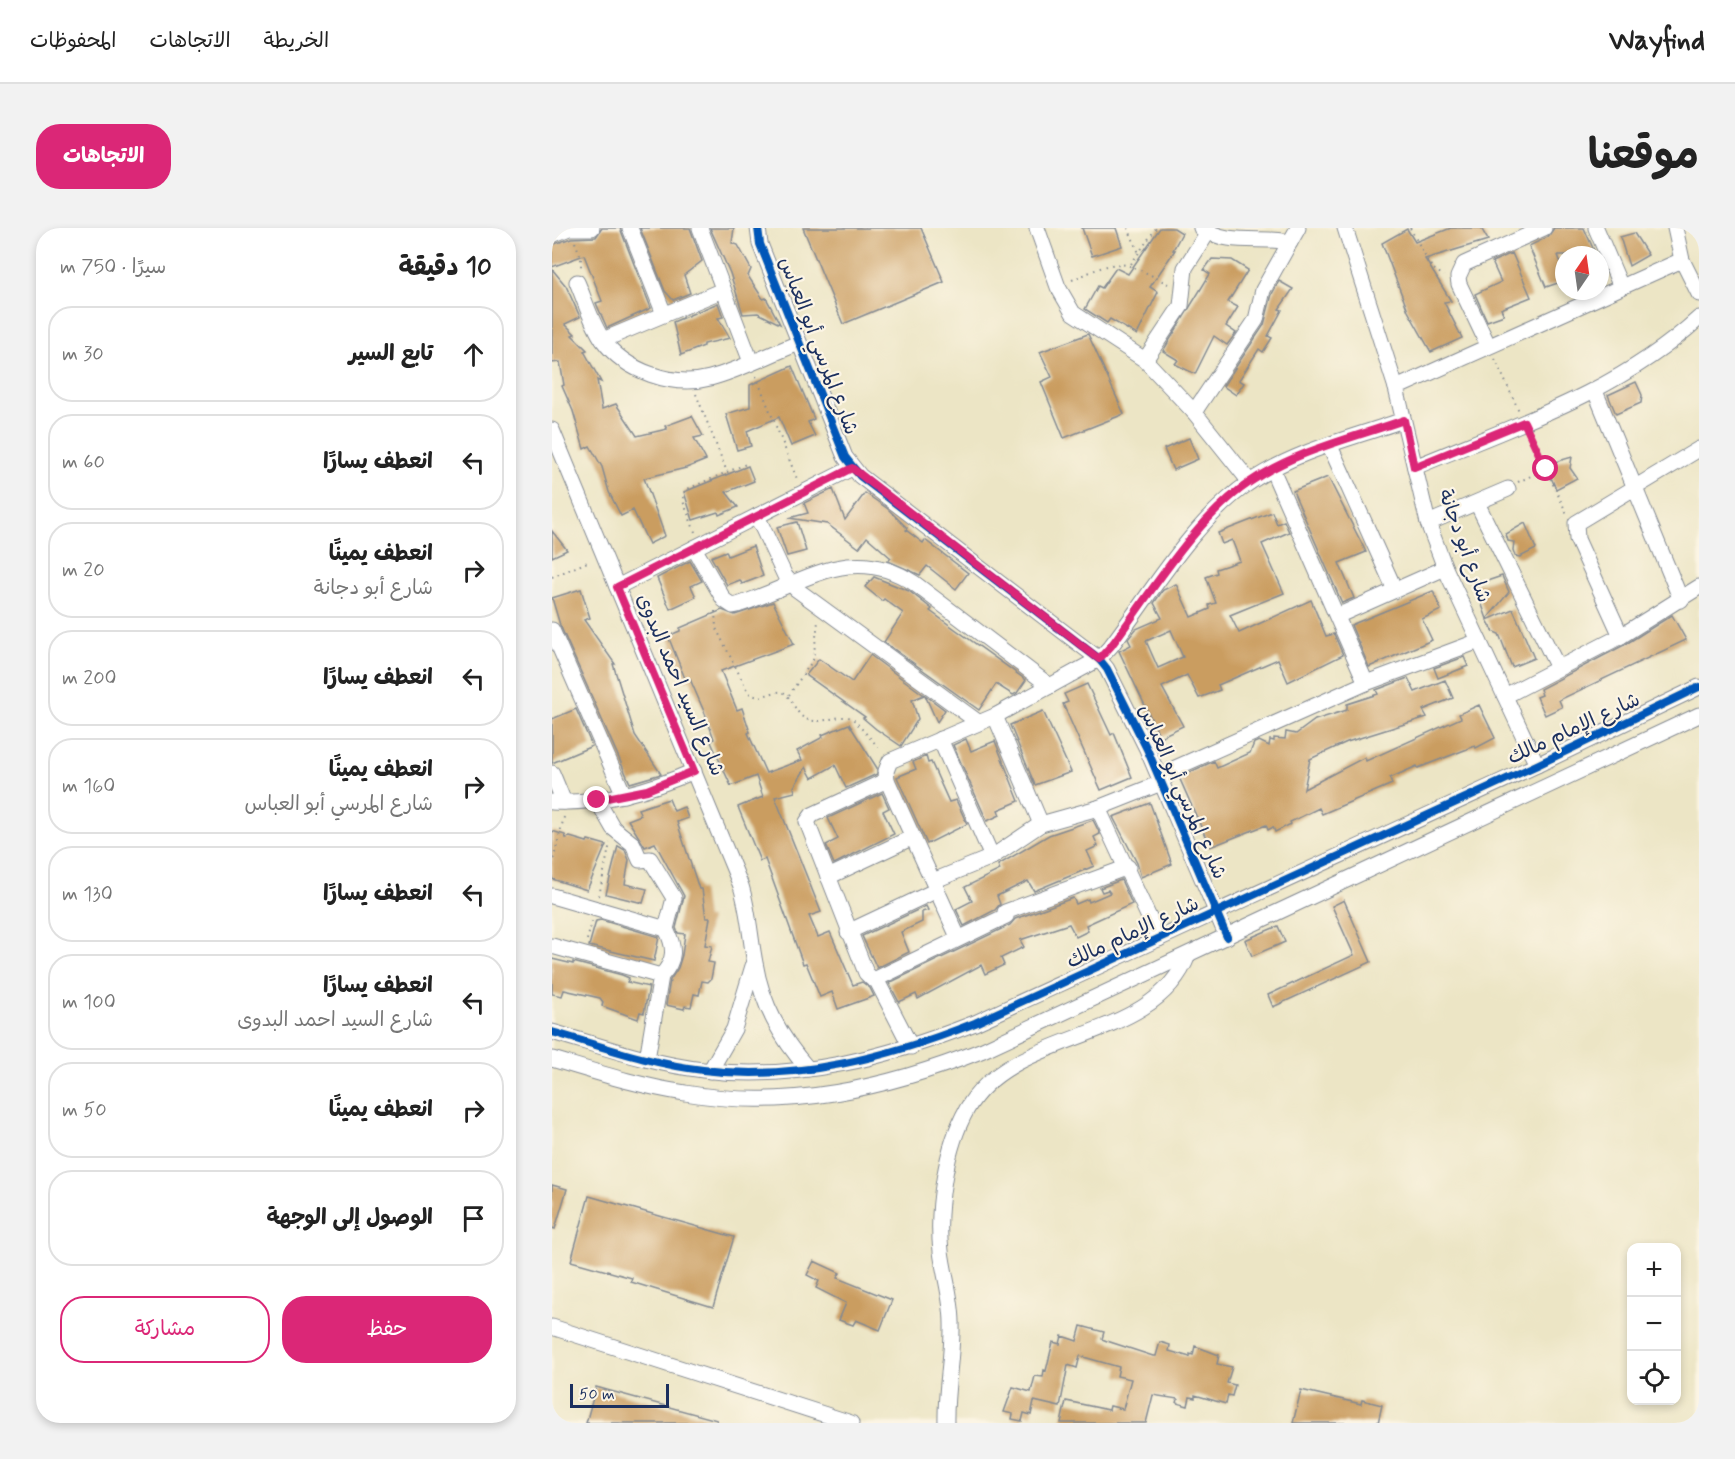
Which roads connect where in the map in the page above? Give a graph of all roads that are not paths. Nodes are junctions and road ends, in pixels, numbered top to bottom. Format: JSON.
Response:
{"nodes":[{"id":1,"x":591,"y":228,"type":"edge"},
{"id":2,"x":630,"y":228,"type":"edge"},
{"id":3,"x":700,"y":228,"type":"edge"},
{"id":4,"x":758,"y":228,"type":"edge"},
{"id":5,"x":1037,"y":228,"type":"edge"},
{"id":6,"x":1298,"y":228,"type":"edge"},
{"id":7,"x":1345,"y":228,"type":"edge"},
{"id":8,"x":1544,"y":228,"type":"edge"},
{"id":9,"x":1596,"y":228,"type":"edge"},
{"id":10,"x":1675,"y":228,"type":"edge"},
{"id":11,"x":1205,"y":230,"type":"edge"},
{"id":12,"x":558,"y":231,"type":"edge"},
{"id":13,"x":1527,"y":231,"type":"edge"},
{"id":14,"x":1290,"y":242,"type":"junction"},
{"id":15,"x":1682,"y":260,"type":"junction"},
{"id":16,"x":577,"y":282,"type":"road end"},
{"id":17,"x":1621,"y":287,"type":"junction"},
{"id":18,"x":723,"y":290,"type":"junction"},
{"id":19,"x":1699,"y":294,"type":"edge"},
{"id":20,"x":664,"y":314,"type":"junction"},
{"id":21,"x":1699,"y":318,"type":"edge"},
{"id":22,"x":603,"y":340,"type":"junction"},
{"id":23,"x":799,"y":343,"type":"junction"},
{"id":24,"x":1488,"y":345,"type":"junction"},
{"id":25,"x":1146,"y":360,"type":"junction"},
{"id":26,"x":751,"y":362,"type":"junction"},
{"id":27,"x":1396,"y":388,"type":"junction"},
{"id":28,"x":1595,"y":391,"type":"junction"},
{"id":29,"x":1194,"y":412,"type":"junction"},
{"id":30,"x":1404,"y":420,"type":"junction"},
{"id":31,"x":552,"y":430,"type":"edge"},
{"id":32,"x":1330,"y":446,"type":"junction"},
{"id":33,"x":1699,"y":449,"type":"edge"},
{"id":34,"x":1414,"y":467,"type":"junction"},
{"id":35,"x":852,"y":468,"type":"junction"},
{"id":36,"x":1272,"y":469,"type":"junction"},
{"id":37,"x":1250,"y":482,"type":"junction"},
{"id":38,"x":1635,"y":488,"type":"junction"},
{"id":39,"x":1508,"y":489,"type":"road end"},
{"id":40,"x":1477,"y":502,"type":"junction"},
{"id":41,"x":757,"y":516,"type":"junction"},
{"id":42,"x":1428,"y":523,"type":"junction"},
{"id":43,"x":698,"y":547,"type":"junction"},
{"id":44,"x":1445,"y":568,"type":"junction"},
{"id":45,"x":791,"y":584,"type":"junction"},
{"id":46,"x":617,"y":587,"type":"junction"},
{"id":47,"x":1699,"y":587,"type":"edge"},
{"id":48,"x":1395,"y":590,"type":"junction"},
{"id":49,"x":1681,"y":600,"type":"junction"},
{"id":50,"x":1337,"y":616,"type":"junction"},
{"id":51,"x":552,"y":630,"type":"edge"},
{"id":52,"x":1621,"y":636,"type":"junction"},
{"id":53,"x":1479,"y":641,"type":"junction"},
{"id":54,"x":1099,"y":659,"type":"junction"},
{"id":55,"x":1558,"y":668,"type":"junction"},
{"id":56,"x":1366,"y":683,"type":"junction"},
{"id":57,"x":1050,"y":686,"type":"junction"},
{"id":58,"x":1699,"y":687,"type":"edge"},
{"id":59,"x":1505,"y":696,"type":"junction"},
{"id":60,"x":1699,"y":715,"type":"edge"},
{"id":61,"x":995,"y":716,"type":"junction"},
{"id":62,"x":978,"y":722,"type":"junction"},
{"id":63,"x":940,"y":739,"type":"junction"},
{"id":64,"x":1538,"y":765,"type":"junction"},
{"id":65,"x":694,"y":771,"type":"junction"},
{"id":66,"x":552,"y":773,"type":"edge"},
{"id":67,"x":887,"y":780,"type":"junction"},
{"id":68,"x":1161,"y":783,"type":"junction"},
{"id":69,"x":624,"y":795,"type":"junction"},
{"id":70,"x":597,"y":800,"type":"junction"},
{"id":71,"x":558,"y":802,"type":"edge"},
{"id":72,"x":1098,"y":808,"type":"junction"},
{"id":73,"x":1041,"y":824,"type":"junction"},
{"id":74,"x":913,"y":837,"type":"junction"},
{"id":75,"x":992,"y":856,"type":"junction"},
{"id":76,"x":1128,"y":867,"type":"junction"},
{"id":77,"x":828,"y":877,"type":"junction"},
{"id":78,"x":935,"y":886,"type":"junction"},
{"id":79,"x":552,"y":896,"type":"edge"},
{"id":80,"x":1217,"y":912,"type":"junction"},
{"id":81,"x":666,"y":929,"type":"junction"},
{"id":82,"x":848,"y":932,"type":"junction"},
{"id":83,"x":958,"y":937,"type":"junction"},
{"id":84,"x":1227,"y":937,"type":"junction"},
{"id":85,"x":1159,"y":939,"type":"junction"},
{"id":86,"x":552,"y":946,"type":"edge"},
{"id":87,"x":1188,"y":955,"type":"junction"},
{"id":88,"x":754,"y":960,"type":"junction"},
{"id":89,"x":661,"y":975,"type":"junction"},
{"id":90,"x":876,"y":979,"type":"junction"},
{"id":91,"x":552,"y":1032,"type":"edge"},
{"id":92,"x":911,"y":1047,"type":"junction"},
{"id":93,"x":552,"y":1059,"type":"edge"},
{"id":94,"x":647,"y":1059,"type":"junction"},
{"id":95,"x":808,"y":1069,"type":"junction"},
{"id":96,"x":710,"y":1071,"type":"junction"},
{"id":97,"x":552,"y":1327,"type":"edge"},
{"id":98,"x":851,"y":1423,"type":"edge"},
{"id":99,"x":946,"y":1423,"type":"edge"}],
"edges":[{"from":1,"to":12,"type":"street"},
{"from":2,"to":20,"type":"street"},
{"from":3,"to":18,"type":"street"},
{"from":4,"to":23,"type":"street","name":"شارع المرسي أبو العباس"},
{"from":5,"to":25,"type":"street"},
{"from":6,"to":14,"type":"street"},
{"from":7,"to":27,"type":"street","name":"شارع أبو دجانة"},
{"from":8,"to":13,"type":"street"},
{"from":9,"to":17,"type":"street"},
{"from":10,"to":15,"type":"street"},
{"from":11,"to":14,"type":"street"},
{"from":11,"to":25,"type":"street"},
{"from":13,"to":24,"type":"street"},
{"from":14,"to":29,"type":"street"},
{"from":15,"to":17,"type":"street"},
{"from":15,"to":19,"type":"street"},
{"from":16,"to":22,"type":"street"},
{"from":17,"to":24,"type":"street"},
{"from":18,"to":20,"type":"street"},
{"from":18,"to":26,"type":"street"},
{"from":20,"to":22,"type":"street"},
{"from":21,"to":28,"type":"street"},
{"from":22,"to":26,"type":"street"},
{"from":23,"to":26,"type":"street"},
{"from":23,"to":35,"type":"street","name":"شارع المرسي أبو العباس"},
{"from":24,"to":27,"type":"street"},
{"from":25,"to":29,"type":"street"},
{"from":27,"to":30,"type":"street","name":"شارع أبو دجانة"},
{"from":28,"to":34,"type":"street"},
{"from":28,"to":38,"type":"street"},
{"from":29,"to":37,"type":"street"},
{"from":30,"to":32,"type":"street"},
{"from":30,"to":34,"type":"street","name":"شارع أبو دجانة"},
{"from":31,"to":46,"type":"street","name":"شارع السيد احمد البدوى"},
{"from":32,"to":36,"type":"street"},
{"from":32,"to":48,"type":"street"},
{"from":33,"to":38,"type":"street"},
{"from":34,"to":42,"type":"street","name":"شارع أبو دجانة"},
{"from":35,"to":41,"type":"street"},
{"from":35,"to":54,"type":"street","name":"شارع المرسي أبو العباس"},
{"from":36,"to":37,"type":"street"},
{"from":36,"to":50,"type":"street"},
{"from":37,"to":54,"type":"street"},
{"from":38,"to":49,"type":"street"},
{"from":38,"to":52,"type":"street"},
{"from":39,"to":40,"type":"street"},
{"from":40,"to":42,"type":"street"},
{"from":40,"to":55,"type":"street"},
{"from":41,"to":43,"type":"street"},
{"from":41,"to":45,"type":"street"},
{"from":42,"to":44,"type":"street","name":"شارع أبو دجانة"},
{"from":43,"to":45,"type":"street"},
{"from":43,"to":46,"type":"street"},
{"from":44,"to":48,"type":"street"},
{"from":44,"to":53,"type":"street","name":"شارع أبو دجانة"},
{"from":45,"to":57,"type":"street"},
{"from":45,"to":62,"type":"street"},
{"from":46,"to":65,"type":"street","name":"شارع السيد احمد البدوى"},
{"from":47,"to":49,"type":"street"},
{"from":48,"to":50,"type":"street"},
{"from":49,"to":52,"type":"street"},
{"from":50,"to":56,"type":"street"},
{"from":51,"to":69,"type":"street"},
{"from":52,"to":55,"type":"street"},
{"from":53,"to":56,"type":"street"},
{"from":53,"to":59,"type":"street","name":"شارع أبو دجانة"},
{"from":54,"to":57,"type":"street"},
{"from":54,"to":68,"type":"street","name":"شارع المرسي أبو العباس"},
{"from":55,"to":59,"type":"street"},
{"from":56,"to":68,"type":"street"},
{"from":57,"to":61,"type":"street"},
{"from":58,"to":64,"type":"street","name":"شارع الإمام مالك"},
{"from":59,"to":64,"type":"street","name":"شارع أبو دجانة"},
{"from":60,"to":84,"type":"street","name":"شارع الإمام مالك"},
{"from":61,"to":62,"type":"street"},
{"from":61,"to":73,"type":"street"},
{"from":62,"to":63,"type":"street"},
{"from":63,"to":67,"type":"street"},
{"from":63,"to":75,"type":"street"},
{"from":64,"to":80,"type":"street","name":"شارع الإمام مالك"},
{"from":65,"to":69,"type":"street"},
{"from":65,"to":88,"type":"street","name":"شارع السيد احمد البدوى"},
{"from":66,"to":71,"type":"street"},
{"from":67,"to":74,"type":"street"},
{"from":67,"to":77,"type":"street"},
{"from":68,"to":72,"type":"street"},
{"from":68,"to":80,"type":"street","name":"شارع المرسي أبو العباس"},
{"from":69,"to":70,"type":"street"},
{"from":70,"to":71,"type":"street"},
{"from":70,"to":81,"type":"street"},
{"from":72,"to":73,"type":"street"},
{"from":72,"to":76,"type":"street"},
{"from":73,"to":75,"type":"street"},
{"from":74,"to":77,"type":"street"},
{"from":74,"to":78,"type":"street"},
{"from":75,"to":78,"type":"street"},
{"from":76,"to":83,"type":"street"},
{"from":76,"to":85,"type":"street"},
{"from":77,"to":82,"type":"street"},
{"from":78,"to":82,"type":"street"},
{"from":78,"to":83,"type":"street"},
{"from":79,"to":81,"type":"street"},
{"from":80,"to":84,"type":"street","name":"شارع المرسي أبو العباس"},
{"from":80,"to":85,"type":"street","name":"شارع الإمام مالك"},
{"from":81,"to":89,"type":"street"},
{"from":82,"to":90,"type":"street"},
{"from":83,"to":90,"type":"street"},
{"from":84,"to":87,"type":"street","name":"شارع الإمام مالك"},
{"from":85,"to":92,"type":"street","name":"شارع الإمام مالك"},
{"from":86,"to":89,"type":"street"},
{"from":87,"to":93,"type":"street","name":"شارع الإمام مالك"},
{"from":87,"to":99,"type":"street"},
{"from":88,"to":95,"type":"street","name":"شارع السيد احمد البدوى"},
{"from":88,"to":96,"type":"street","name":"شارع السيد احمد البدوى"},
{"from":89,"to":94,"type":"street"},
{"from":90,"to":92,"type":"street"},
{"from":91,"to":94,"type":"street","name":"شارع الإمام مالك"},
{"from":92,"to":95,"type":"street","name":"شارع الإمام مالك"},
{"from":94,"to":96,"type":"street","name":"شارع الإمام مالك"},
{"from":95,"to":96,"type":"street","name":"شارع الإمام مالك"},
{"from":97,"to":98,"type":"street"}]}
